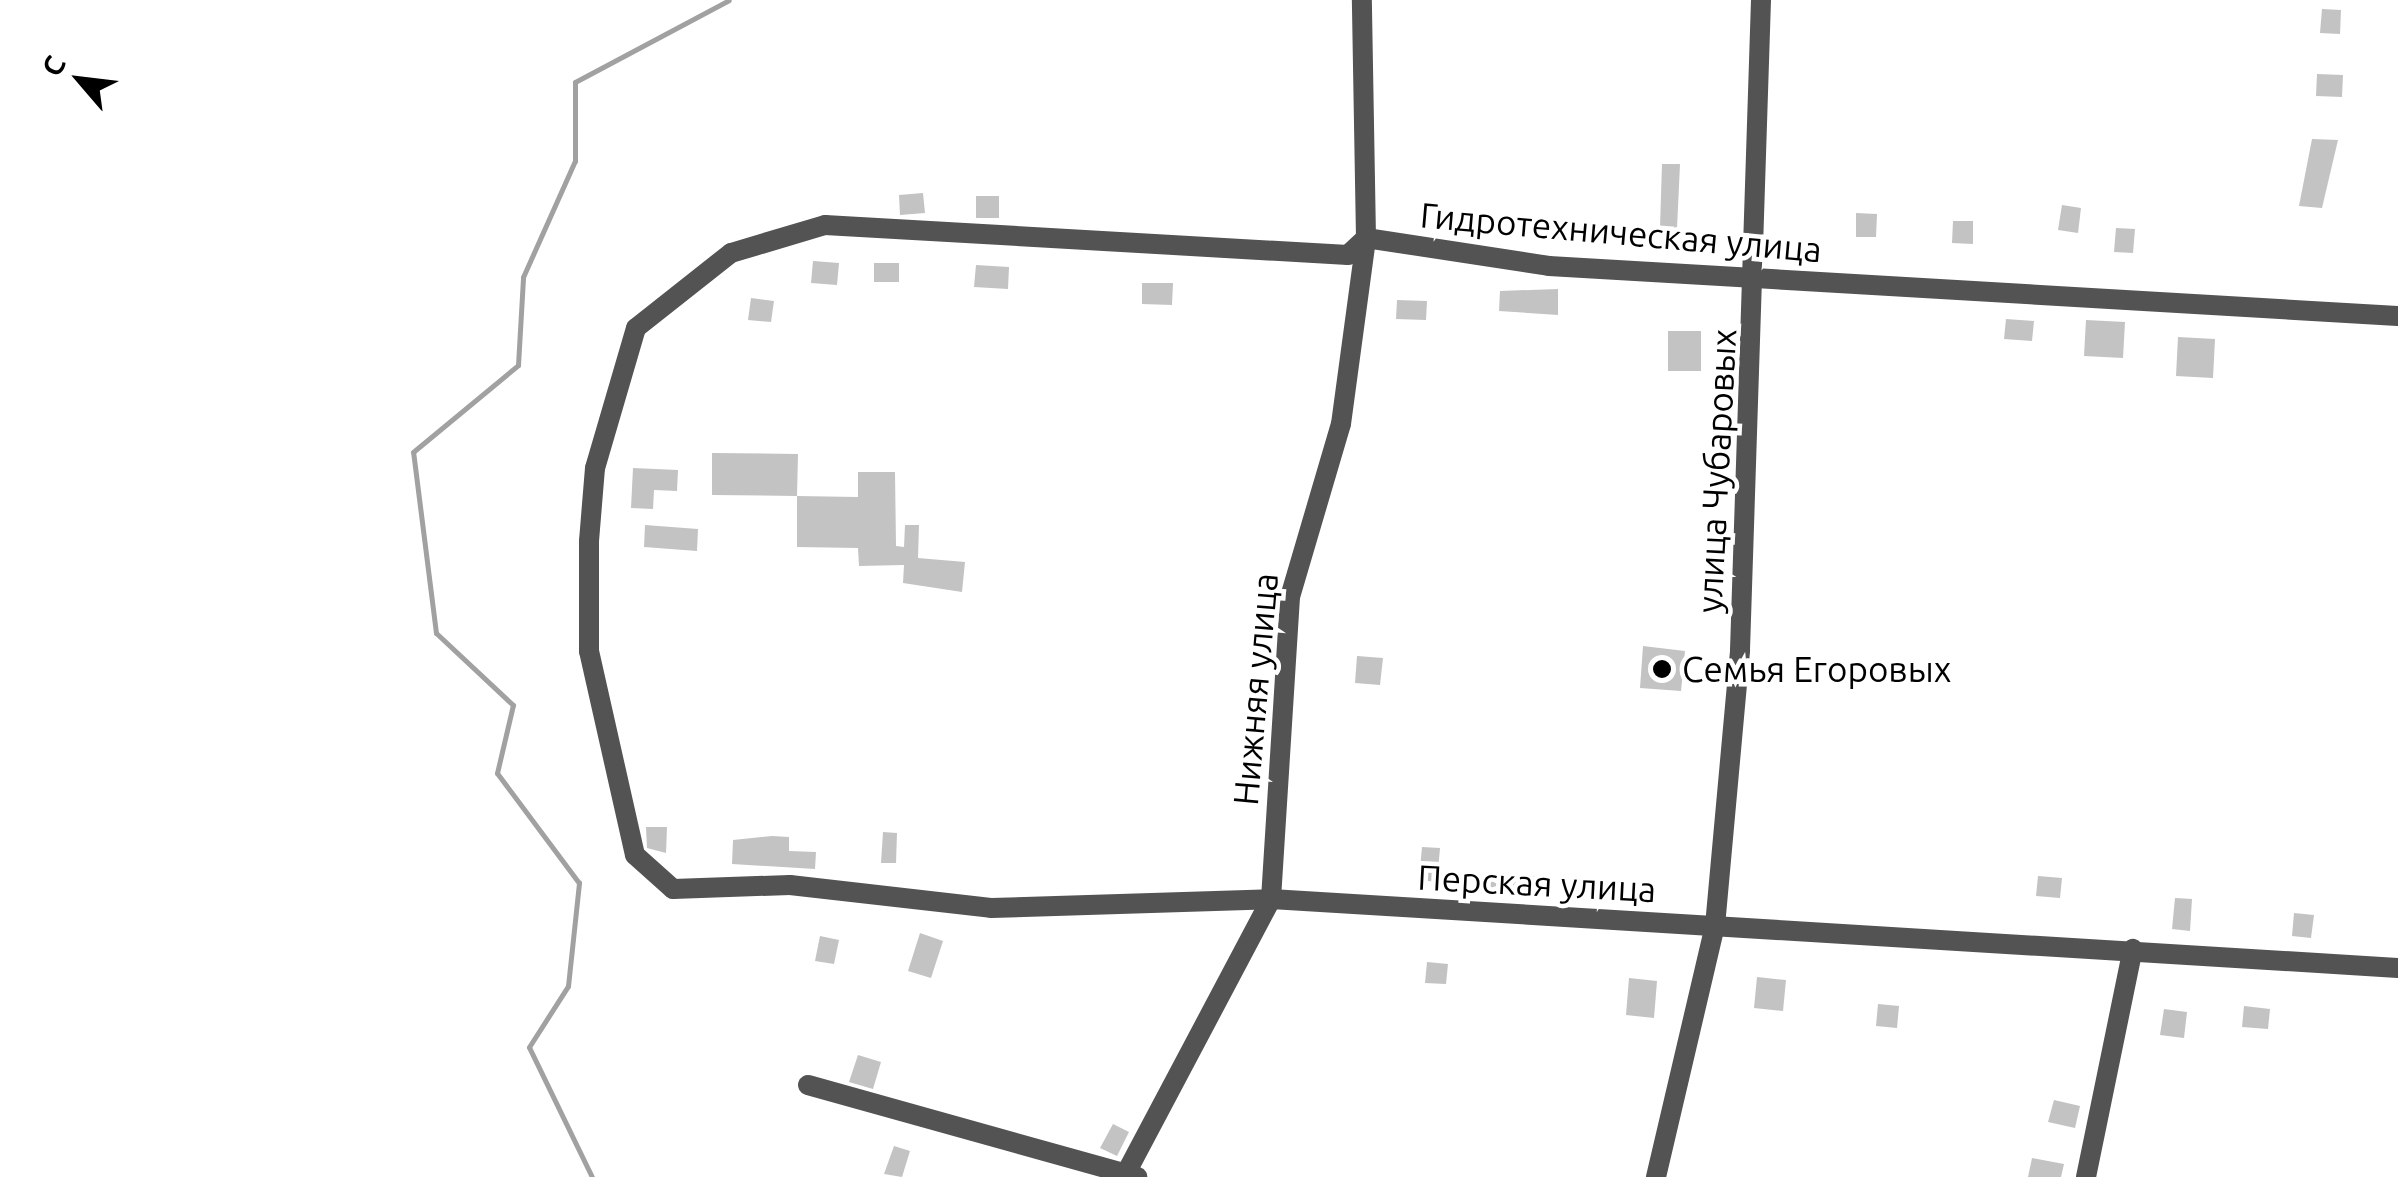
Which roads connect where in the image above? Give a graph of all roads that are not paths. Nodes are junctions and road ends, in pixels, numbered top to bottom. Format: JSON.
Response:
{"nodes":[{"id":1,"x":1362,"y":0,"type":"edge"},
{"id":2,"x":1760,"y":0,"type":"edge"},
{"id":3,"x":1366,"y":238,"type":"junction"},
{"id":4,"x":1758,"y":277,"type":"junction"},
{"id":5,"x":2398,"y":316,"type":"edge"},
{"id":6,"x":673,"y":889,"type":"joint"},
{"id":7,"x":1271,"y":899,"type":"junction"},
{"id":8,"x":1715,"y":926,"type":"junction"},
{"id":9,"x":2133,"y":949,"type":"junction"},
{"id":10,"x":2398,"y":968,"type":"edge"},
{"id":11,"x":808,"y":1085,"type":"dead end"},
{"id":12,"x":1130,"y":1176,"type":"edge"},
{"id":13,"x":1656,"y":1177,"type":"edge"},
{"id":14,"x":2086,"y":1177,"type":"edge"}],
"edges":[{"from":1,"to":3,"type":"street","name":"Нижняя улица"},
{"from":2,"to":4,"type":"street","name":"улица Чубаровых"},
{"from":3,"to":4,"type":"street","name":"Гидротехническая улица"},
{"from":3,"to":6,"type":"street","name":"Гидротехническая улица"},
{"from":3,"to":7,"type":"street","name":"Нижняя улица"},
{"from":4,"to":5,"type":"street","name":"Гидротехническая улица"},
{"from":4,"to":8,"type":"street","name":"улица Чубаровых"},
{"from":6,"to":7,"type":"street","name":"Перская улица"},
{"from":7,"to":8,"type":"street","name":"Перская улица"},
{"from":7,"to":12,"type":"street","name":"Нижняя улица"},
{"from":8,"to":9,"type":"street","name":"Перская улица"},
{"from":8,"to":13,"type":"street","name":"улица Чубаровых"},
{"from":9,"to":10,"type":"street","name":"Перская улица"},
{"from":9,"to":14,"type":"street"},
{"from":11,"to":12,"type":"street"}]}
